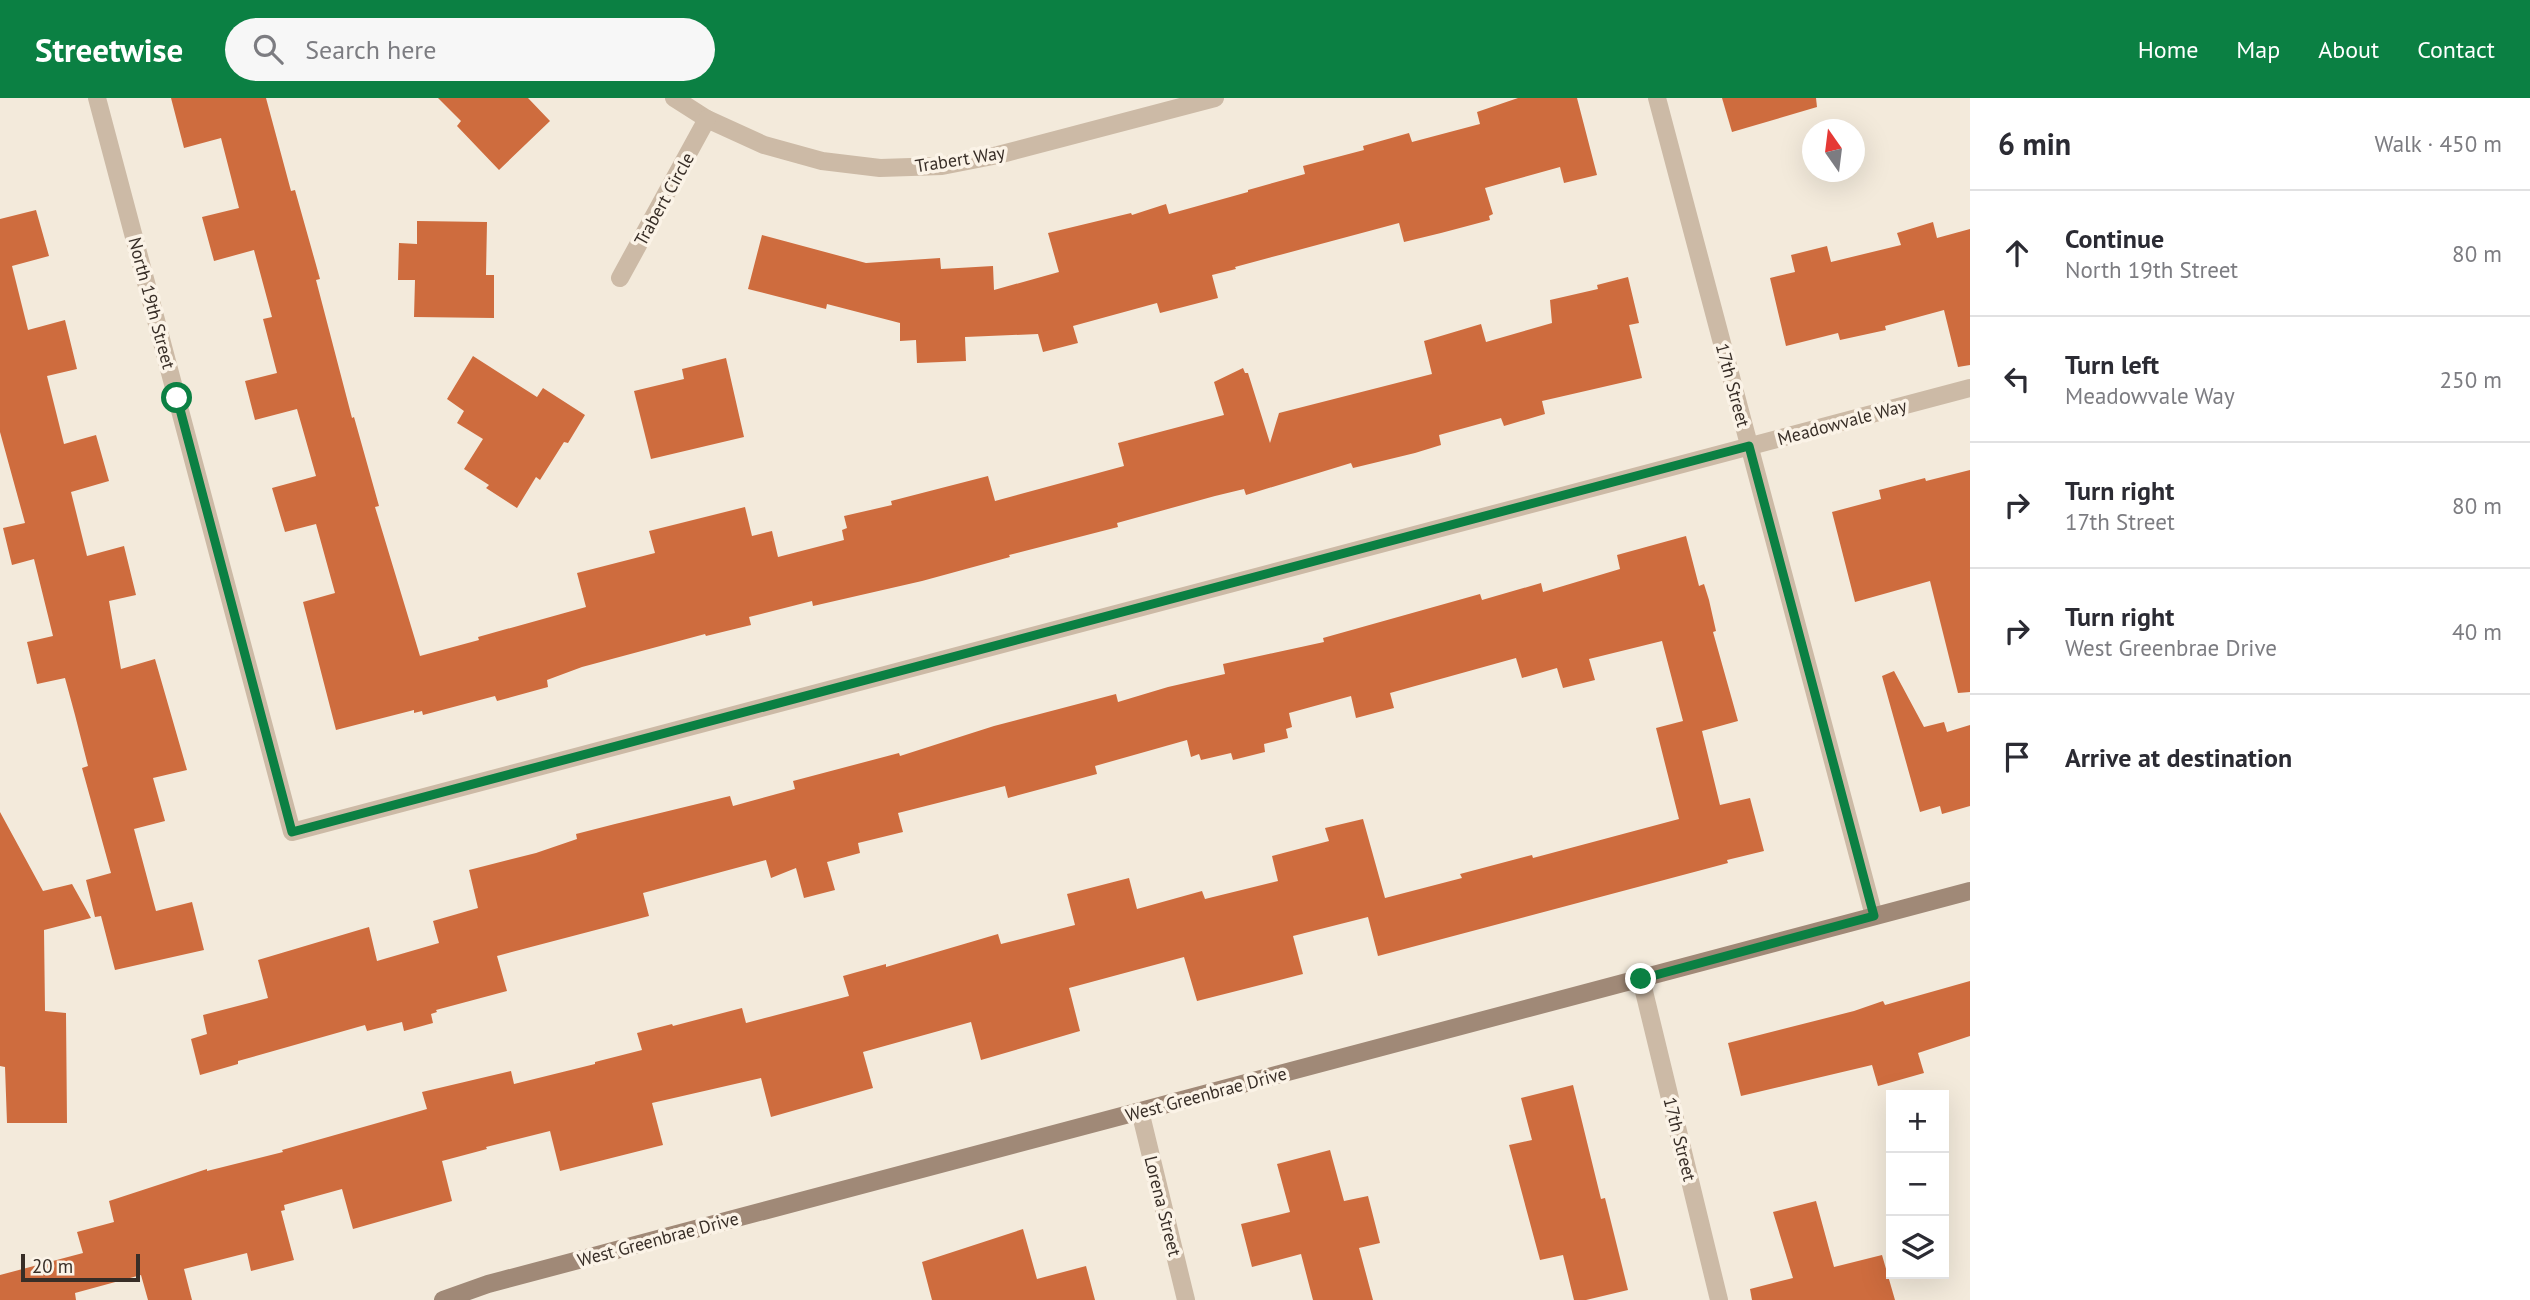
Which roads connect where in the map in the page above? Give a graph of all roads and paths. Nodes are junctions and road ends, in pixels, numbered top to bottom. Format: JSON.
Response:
{"nodes":[{"id":1,"x":97,"y":98,"type":"edge"},
{"id":2,"x":674,"y":98,"type":"edge"},
{"id":3,"x":1215,"y":98,"type":"edge"},
{"id":4,"x":1657,"y":98,"type":"edge"},
{"id":5,"x":707,"y":119,"type":"junction"},
{"id":6,"x":620,"y":278,"type":"dead end"},
{"id":7,"x":1970,"y":388,"type":"edge"},
{"id":8,"x":1749,"y":446,"type":"junction"},
{"id":9,"x":292,"y":832,"type":"joint"},
{"id":10,"x":1970,"y":891,"type":"edge"},
{"id":11,"x":1874,"y":916,"type":"junction"},
{"id":12,"x":1641,"y":979,"type":"junction"},
{"id":13,"x":1140,"y":1111,"type":"junction"},
{"id":14,"x":443,"y":1300,"type":"edge"},
{"id":15,"x":1186,"y":1300,"type":"edge"},
{"id":16,"x":1719,"y":1300,"type":"edge"}],
"edges":[{"from":1,"to":9,"type":"street","name":"North 19th Street"},
{"from":2,"to":5,"type":"street","name":"Trabert Way"},
{"from":3,"to":5,"type":"street","name":"Trabert Way"},
{"from":4,"to":8,"type":"street","name":"17th Street"},
{"from":5,"to":6,"type":"street","name":"Trabert Circle"},
{"from":7,"to":8,"type":"street","name":"Meadowvale Way"},
{"from":8,"to":9,"type":"street","name":"Meadowvale Way"},
{"from":8,"to":11,"type":"street","name":"17th Street"},
{"from":10,"to":11,"type":"street","name":"West Greenbrae Drive"},
{"from":11,"to":12,"type":"street","name":"West Greenbrae Drive"},
{"from":12,"to":13,"type":"street","name":"West Greenbrae Drive"},
{"from":12,"to":16,"type":"street","name":"17th Street"},
{"from":13,"to":14,"type":"street","name":"West Greenbrae Drive"},
{"from":13,"to":15,"type":"street","name":"Lorena Street"}]}
